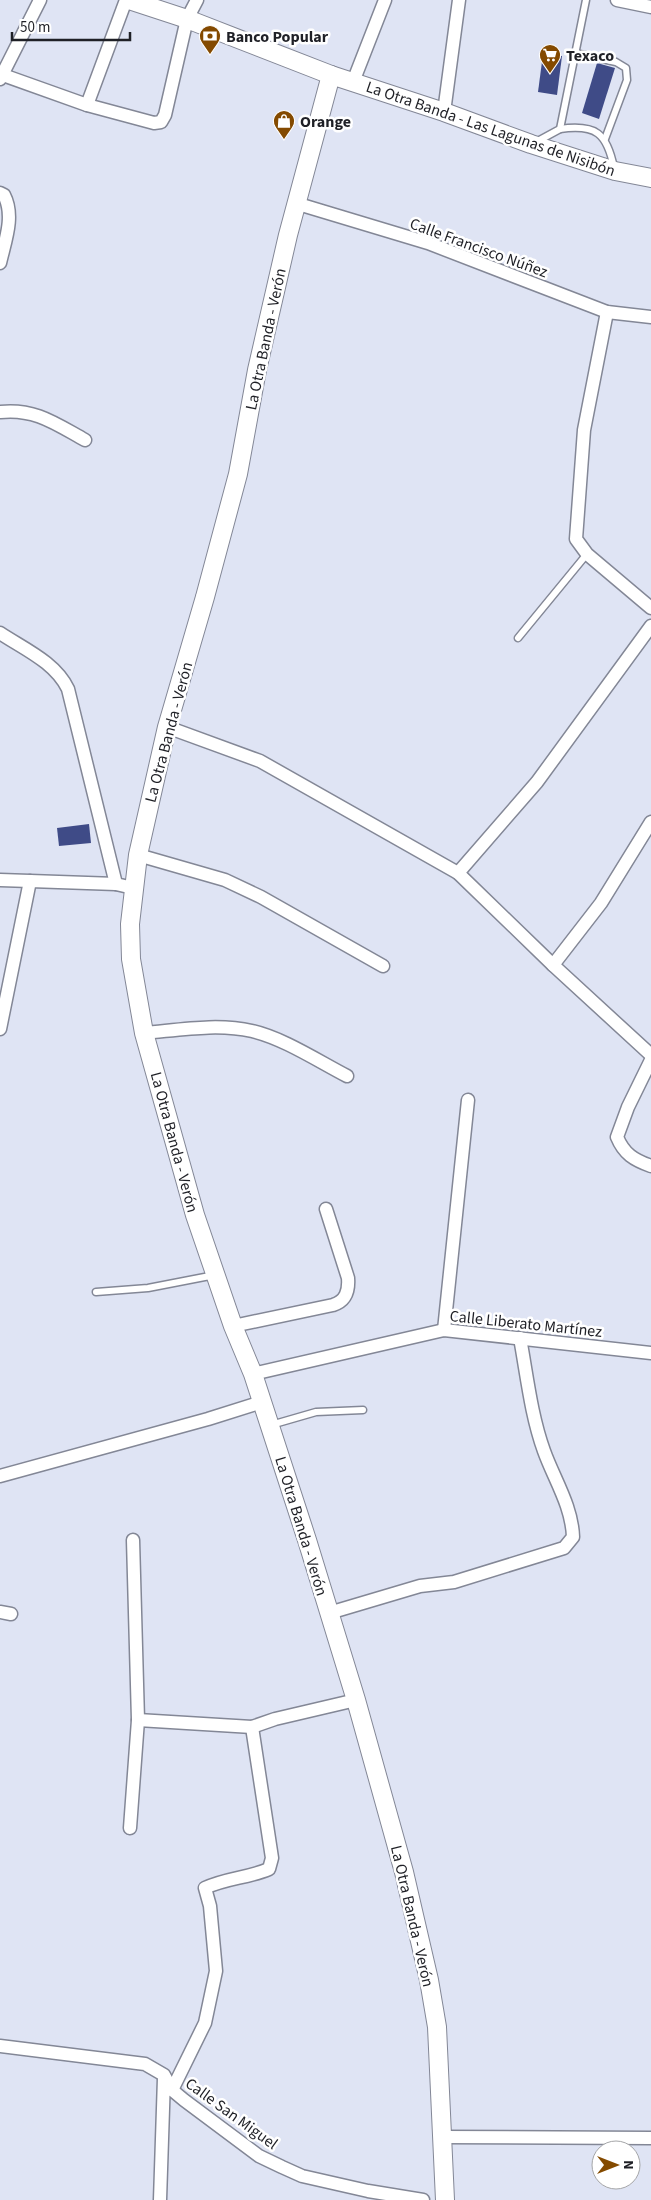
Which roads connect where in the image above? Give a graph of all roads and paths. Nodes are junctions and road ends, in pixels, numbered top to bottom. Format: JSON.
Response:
{"nodes":[{"id":1,"x":40,"y":0,"type":"edge"},
{"id":2,"x":127,"y":0,"type":"edge"},
{"id":3,"x":197,"y":0,"type":"edge"},
{"id":4,"x":385,"y":0,"type":"edge"},
{"id":5,"x":459,"y":0,"type":"edge"},
{"id":6,"x":586,"y":0,"type":"edge"},
{"id":7,"x":617,"y":0,"type":"edge"},
{"id":8,"x":651,"y":6,"type":"edge"},
{"id":9,"x":187,"y":19,"type":"junction"},
{"id":10,"x":575,"y":53,"type":"junction"},
{"id":11,"x":331,"y":75,"type":"junction"},
{"id":12,"x":1,"y":76,"type":"edge"},
{"id":13,"x":353,"y":82,"type":"junction"},
{"id":14,"x":88,"y":105,"type":"junction"},
{"id":15,"x":444,"y":112,"type":"junction"},
{"id":16,"x":560,"y":129,"type":"junction"},
{"id":17,"x":605,"y":139,"type":"junction"},
{"id":18,"x":531,"y":144,"type":"junction"},
{"id":19,"x":615,"y":171,"type":"junction"},
{"id":20,"x":650,"y":173,"type":"edge"},
{"id":21,"x":0,"y":193,"type":"edge"},
{"id":22,"x":295,"y":203,"type":"junction"},
{"id":23,"x":0,"y":263,"type":"edge"},
{"id":24,"x":607,"y":312,"type":"junction"},
{"id":25,"x":651,"y":318,"type":"edge"},
{"id":26,"x":0,"y":411,"type":"edge"},
{"id":27,"x":85,"y":440,"type":"dead end"},
{"id":28,"x":587,"y":554,"type":"junction"},
{"id":29,"x":651,"y":608,"type":"edge"},
{"id":30,"x":651,"y":626,"type":"edge"},
{"id":31,"x":0,"y":633,"type":"edge"},
{"id":32,"x":518,"y":638,"type":"dead end"},
{"id":33,"x":167,"y":727,"type":"junction"},
{"id":34,"x":651,"y":822,"type":"edge"},
{"id":35,"x":138,"y":854,"type":"junction"},
{"id":36,"x":458,"y":873,"type":"junction"},
{"id":37,"x":0,"y":880,"type":"edge"},
{"id":38,"x":30,"y":881,"type":"junction"},
{"id":39,"x":116,"y":884,"type":"junction"},
{"id":40,"x":133,"y":888,"type":"junction"},
{"id":41,"x":553,"y":965,"type":"junction"},
{"id":42,"x":383,"y":966,"type":"dead end"},
{"id":43,"x":0,"y":1029,"type":"edge"},
{"id":44,"x":144,"y":1033,"type":"junction"},
{"id":45,"x":651,"y":1055,"type":"edge"},
{"id":46,"x":651,"y":1060,"type":"edge"},
{"id":47,"x":347,"y":1076,"type":"dead end"},
{"id":48,"x":468,"y":1100,"type":"dead end"},
{"id":49,"x":651,"y":1166,"type":"edge"},
{"id":50,"x":326,"y":1209,"type":"dead end"},
{"id":51,"x":216,"y":1275,"type":"junction"},
{"id":52,"x":96,"y":1292,"type":"dead end"},
{"id":53,"x":233,"y":1326,"type":"junction"},
{"id":54,"x":444,"y":1330,"type":"junction"},
{"id":55,"x":520,"y":1338,"type":"junction"},
{"id":56,"x":651,"y":1352,"type":"edge"},
{"id":57,"x":253,"y":1374,"type":"junction"},
{"id":58,"x":262,"y":1402,"type":"junction"},
{"id":59,"x":363,"y":1410,"type":"dead end"},
{"id":60,"x":270,"y":1425,"type":"junction"},
{"id":61,"x":0,"y":1476,"type":"edge"},
{"id":62,"x":133,"y":1540,"type":"dead end"},
{"id":63,"x":329,"y":1613,"type":"junction"},
{"id":64,"x":356,"y":1700,"type":"junction"},
{"id":65,"x":138,"y":1720,"type":"junction"},
{"id":66,"x":252,"y":1728,"type":"junction"},
{"id":67,"x":130,"y":1828,"type":"dead end"},
{"id":68,"x":0,"y":2046,"type":"edge"},
{"id":69,"x":164,"y":2075,"type":"junction"},
{"id":70,"x":172,"y":2090,"type":"junction"},
{"id":71,"x":442,"y":2137,"type":"junction"},
{"id":72,"x":651,"y":2138,"type":"edge"},
{"id":73,"x":160,"y":2200,"type":"edge"},
{"id":74,"x":423,"y":2200,"type":"edge"},
{"id":75,"x":445,"y":2200,"type":"edge"}],
"edges":[{"from":1,"to":12,"type":"street"},
{"from":2,"to":9,"type":"main road","name":"La Otra Banda - Las Lagunas de Nisibón"},
{"from":2,"to":14,"type":"street"},
{"from":3,"to":9,"type":"street"},
{"from":4,"to":13,"type":"street"},
{"from":5,"to":15,"type":"street"},
{"from":6,"to":10,"type":"lane"},
{"from":7,"to":8,"type":"street"},
{"from":9,"to":11,"type":"main road","name":"La Otra Banda - Las Lagunas de Nisibón"},
{"from":9,"to":14,"type":"street"},
{"from":10,"to":16,"type":"lane"},
{"from":10,"to":17,"type":"lane"},
{"from":11,"to":13,"type":"main road","name":"La Otra Banda - Las Lagunas de Nisibón"},
{"from":11,"to":22,"type":"main road","name":"La Otra Banda - Verón"},
{"from":12,"to":14,"type":"street"},
{"from":13,"to":15,"type":"main road","name":"La Otra Banda - Las Lagunas de Nisibón"},
{"from":15,"to":18,"type":"main road","name":"La Otra Banda - Las Lagunas de Nisibón"},
{"from":16,"to":17,"type":"lane"},
{"from":16,"to":18,"type":"lane"},
{"from":17,"to":19,"type":"lane"},
{"from":18,"to":19,"type":"main road","name":"La Otra Banda - Las Lagunas de Nisibón"},
{"from":19,"to":20,"type":"main road","name":"La Otra Banda - Las Lagunas de Nisibón"},
{"from":21,"to":23,"type":"street"},
{"from":22,"to":24,"type":"street","name":"Calle Francisco Núñez"},
{"from":22,"to":33,"type":"main road","name":"La Otra Banda - Verón"},
{"from":24,"to":25,"type":"street","name":"Calle Francisco Núñez"},
{"from":24,"to":28,"type":"street"},
{"from":26,"to":27,"type":"street"},
{"from":28,"to":29,"type":"street"},
{"from":28,"to":32,"type":"lane"},
{"from":30,"to":36,"type":"street"},
{"from":31,"to":39,"type":"street"},
{"from":33,"to":35,"type":"main road","name":"La Otra Banda - Verón"},
{"from":33,"to":36,"type":"street"},
{"from":34,"to":41,"type":"street"},
{"from":35,"to":40,"type":"main road","name":"La Otra Banda - Verón"},
{"from":35,"to":42,"type":"street"},
{"from":36,"to":41,"type":"street"},
{"from":37,"to":38,"type":"street"},
{"from":38,"to":39,"type":"street"},
{"from":38,"to":43,"type":"street"},
{"from":39,"to":40,"type":"street"},
{"from":40,"to":44,"type":"main road","name":"La Otra Banda - Verón"},
{"from":41,"to":45,"type":"street"},
{"from":44,"to":47,"type":"street"},
{"from":44,"to":51,"type":"main road","name":"La Otra Banda - Verón"},
{"from":46,"to":49,"type":"street"},
{"from":48,"to":54,"type":"street"},
{"from":50,"to":53,"type":"street"},
{"from":51,"to":52,"type":"lane"},
{"from":51,"to":53,"type":"main road","name":"La Otra Banda - Verón"},
{"from":53,"to":57,"type":"main road","name":"La Otra Banda - Verón"},
{"from":54,"to":55,"type":"street","name":"Calle Liberato Martínez"},
{"from":54,"to":57,"type":"street","name":"Calle Liberato Martínez"},
{"from":55,"to":56,"type":"street","name":"Calle Liberato Martínez"},
{"from":55,"to":63,"type":"street"},
{"from":57,"to":58,"type":"main road","name":"La Otra Banda - Verón"},
{"from":58,"to":60,"type":"main road","name":"La Otra Banda - Verón"},
{"from":58,"to":61,"type":"street"},
{"from":59,"to":60,"type":"lane"},
{"from":60,"to":63,"type":"main road","name":"La Otra Banda - Verón"},
{"from":62,"to":65,"type":"street"},
{"from":63,"to":64,"type":"main road","name":"La Otra Banda - Verón"},
{"from":64,"to":66,"type":"street"},
{"from":64,"to":71,"type":"main road","name":"La Otra Banda - Verón"},
{"from":65,"to":66,"type":"street"},
{"from":65,"to":67,"type":"street"},
{"from":66,"to":70,"type":"street"},
{"from":68,"to":69,"type":"street","name":"Calle San Miguel"},
{"from":69,"to":70,"type":"street","name":"Calle San Miguel"},
{"from":69,"to":73,"type":"street"},
{"from":70,"to":74,"type":"street","name":"Calle San Miguel"},
{"from":71,"to":72,"type":"street"},
{"from":71,"to":75,"type":"main road","name":"La Otra Banda - Verón"}]}
